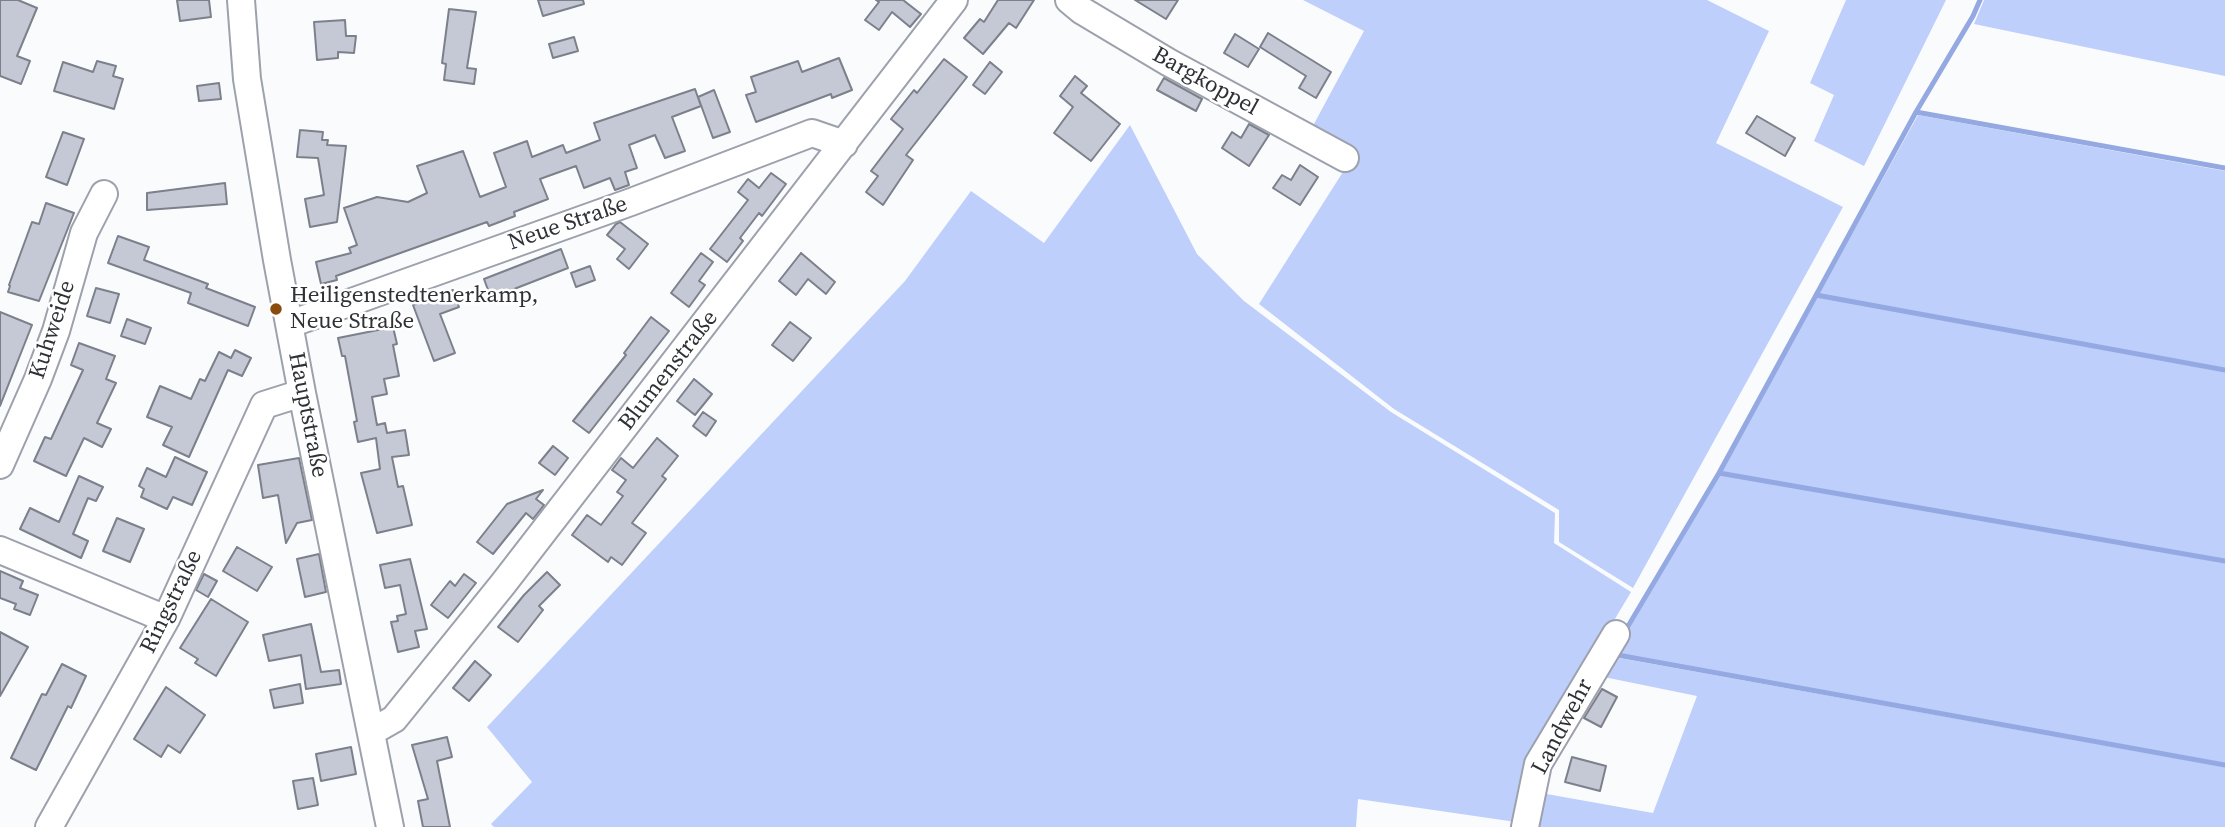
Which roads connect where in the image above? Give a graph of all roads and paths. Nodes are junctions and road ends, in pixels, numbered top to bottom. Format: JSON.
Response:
{"nodes":[{"id":1,"x":241,"y":0,"type":"edge"},
{"id":2,"x":954,"y":0,"type":"edge"},
{"id":3,"x":1069,"y":0,"type":"edge"},
{"id":4,"x":844,"y":144,"type":"junction"},
{"id":5,"x":1345,"y":158,"type":"dead end"},
{"id":6,"x":104,"y":194,"type":"dead end"},
{"id":7,"x":290,"y":324,"type":"junction"},
{"id":8,"x":302,"y":393,"type":"junction"},
{"id":9,"x":0,"y":465,"type":"edge"},
{"id":10,"x":0,"y":551,"type":"edge"},
{"id":11,"x":166,"y":619,"type":"junction"},
{"id":12,"x":1616,"y":634,"type":"dead end"},
{"id":13,"x":373,"y":731,"type":"junction"},
{"id":14,"x":49,"y":827,"type":"edge"},
{"id":15,"x":390,"y":827,"type":"edge"},
{"id":16,"x":1525,"y":827,"type":"edge"}],
"edges":[{"from":1,"to":7,"type":"street","name":"Hauptstraße"},
{"from":2,"to":4,"type":"street","name":"Blumenstraße"},
{"from":3,"to":5,"type":"street","name":"Bargkoppel"},
{"from":4,"to":7,"type":"street","name":"Neue Straße"},
{"from":4,"to":13,"type":"street","name":"Blumenstraße"},
{"from":6,"to":9,"type":"street","name":"Kuhweide"},
{"from":7,"to":8,"type":"street","name":"Hauptstraße"},
{"from":8,"to":11,"type":"street","name":"Ringstraße"},
{"from":8,"to":13,"type":"street","name":"Hauptstraße"},
{"from":10,"to":11,"type":"street"},
{"from":11,"to":14,"type":"street","name":"Ringstraße"},
{"from":12,"to":16,"type":"street","name":"Landwehr"},
{"from":13,"to":15,"type":"street","name":"Hauptstraße"}]}
